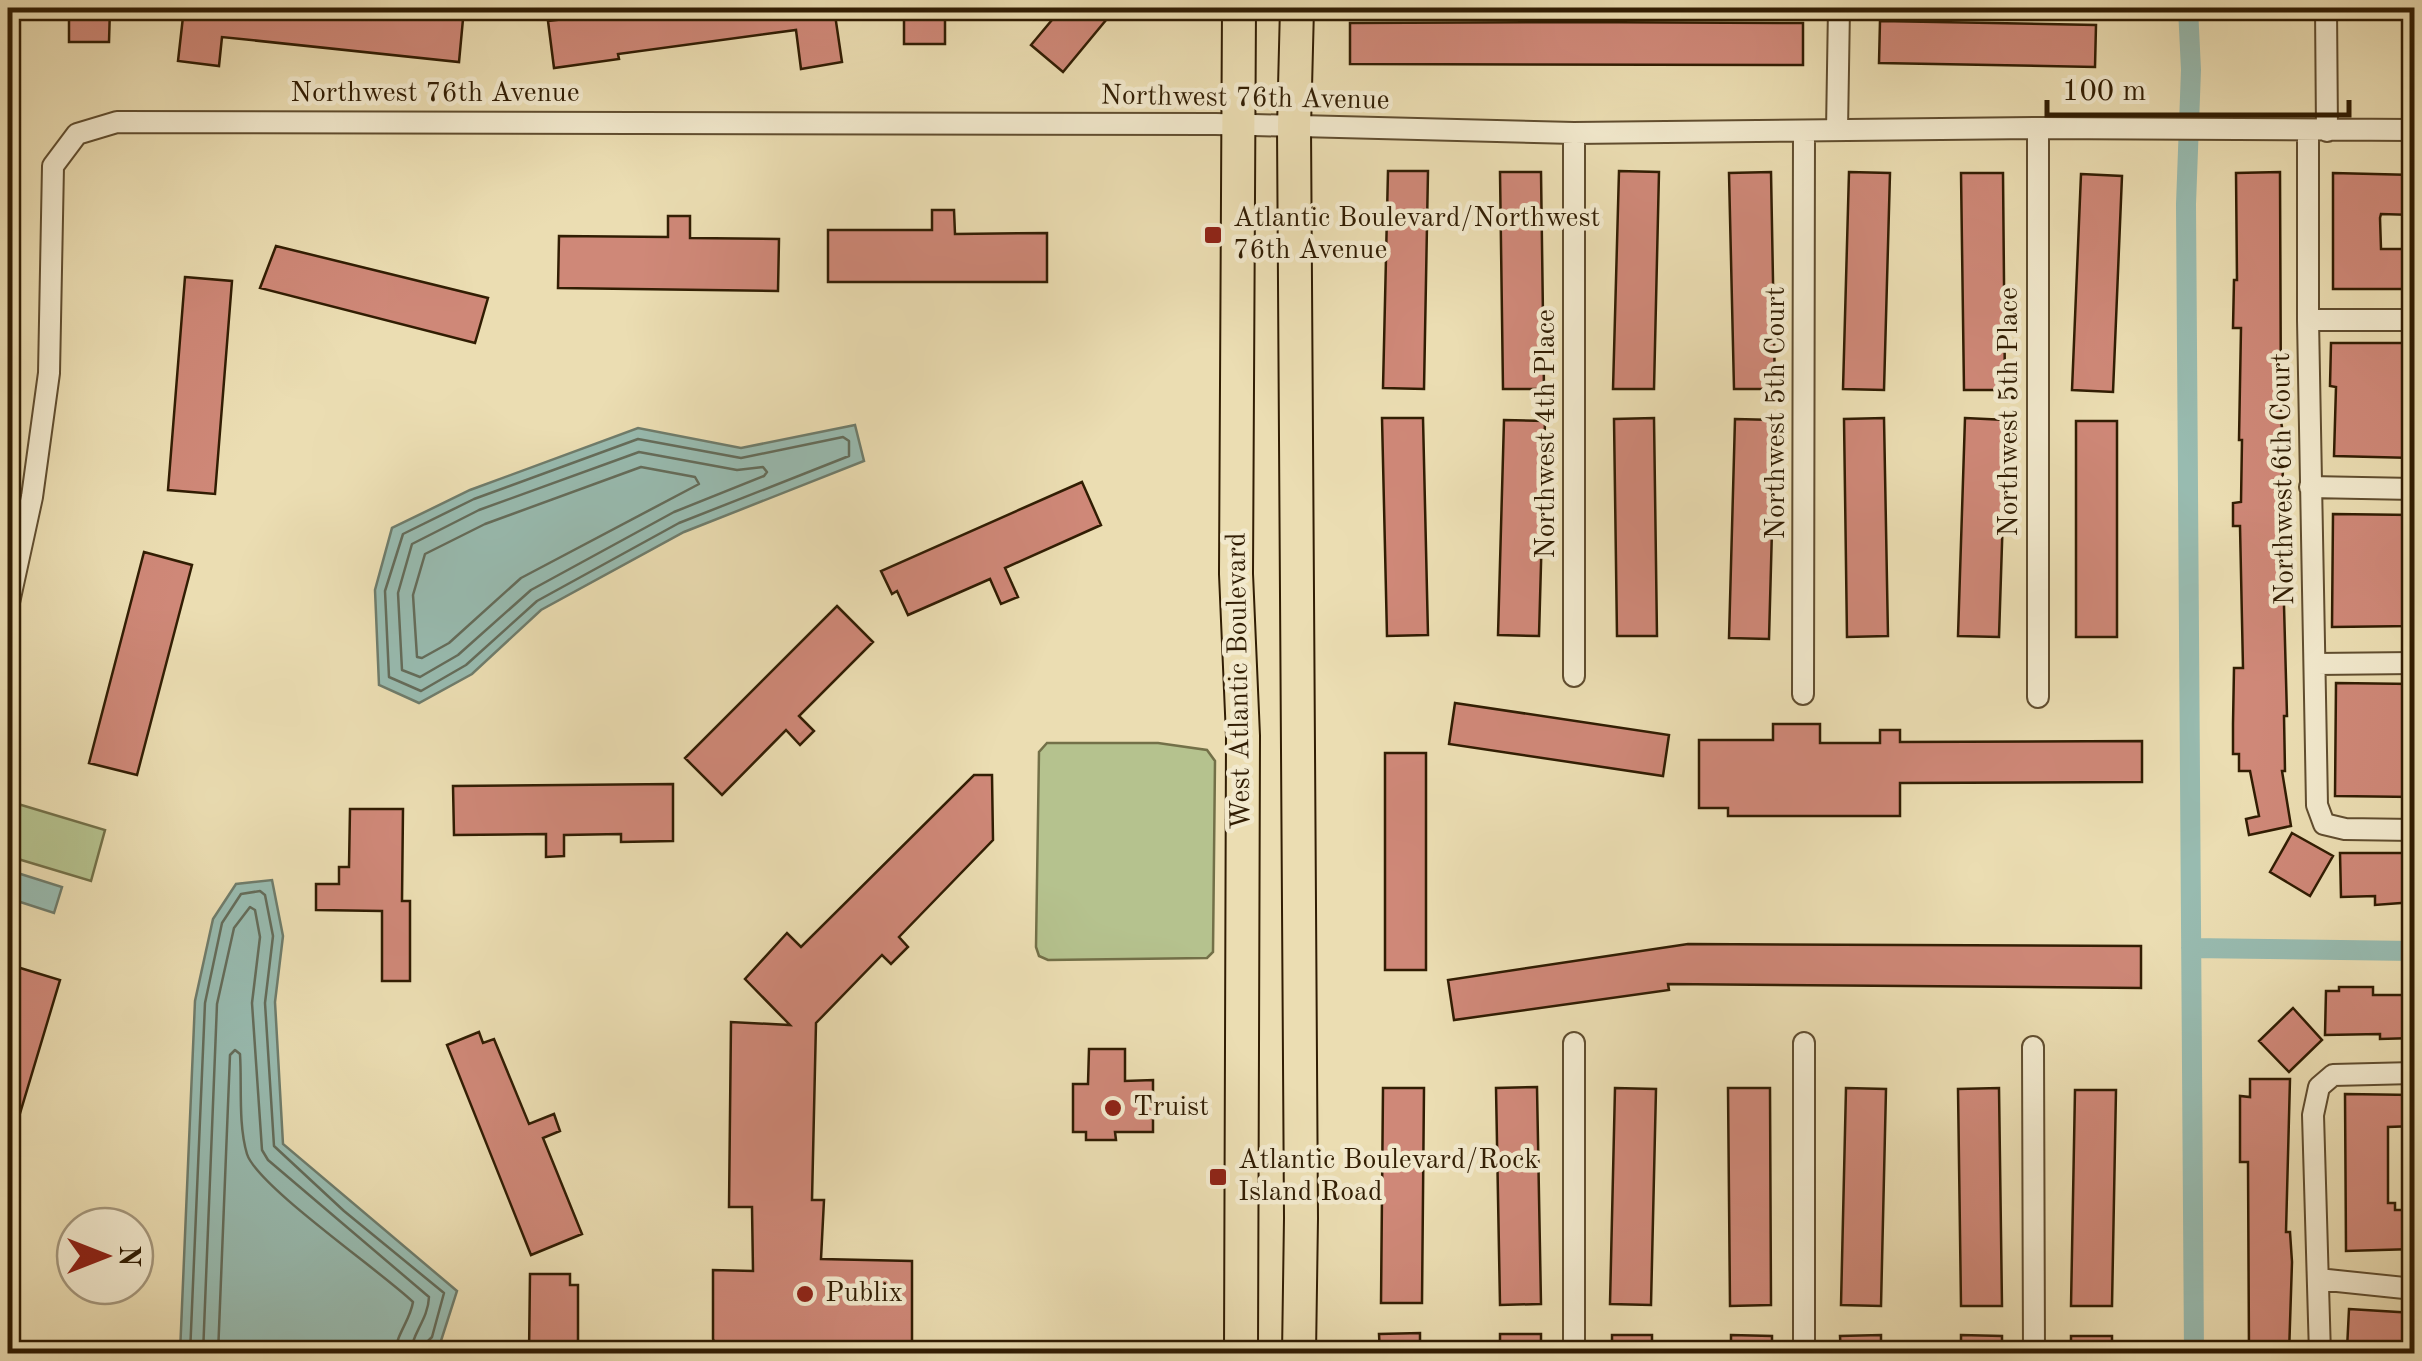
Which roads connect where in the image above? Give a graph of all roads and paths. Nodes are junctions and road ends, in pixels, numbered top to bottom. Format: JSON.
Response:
{"nodes":[{"id":1,"x":1239,"y":8,"type":"edge"},
{"id":2,"x":1297,"y":8,"type":"edge"},
{"id":3,"x":1839,"y":8,"type":"edge"},
{"id":4,"x":2326,"y":8,"type":"edge"},
{"id":5,"x":1239,"y":124,"type":"junction"},
{"id":6,"x":1294,"y":127,"type":"junction"},
{"id":7,"x":2038,"y":128,"type":"junction"},
{"id":8,"x":1837,"y":130,"type":"junction"},
{"id":9,"x":2414,"y":130,"type":"edge"},
{"id":10,"x":2318,"y":131,"type":"junction"},
{"id":11,"x":1574,"y":132,"type":"junction"},
{"id":12,"x":1804,"y":132,"type":"junction"},
{"id":13,"x":2308,"y":320,"type":"junction"},
{"id":14,"x":2414,"y":320,"type":"edge"},
{"id":15,"x":2310,"y":487,"type":"junction"},
{"id":16,"x":2414,"y":489,"type":"edge"},
{"id":17,"x":8,"y":607,"type":"edge"},
{"id":18,"x":2414,"y":663,"type":"edge"},
{"id":19,"x":2316,"y":664,"type":"junction"},
{"id":20,"x":1574,"y":676,"type":"dead end"},
{"id":21,"x":1804,"y":694,"type":"dead end"},
{"id":22,"x":2038,"y":696,"type":"dead end"},
{"id":23,"x":2414,"y":830,"type":"edge"},
{"id":24,"x":1574,"y":1043,"type":"dead end"},
{"id":25,"x":1804,"y":1044,"type":"dead end"},
{"id":26,"x":2034,"y":1047,"type":"dead end"},
{"id":27,"x":2414,"y":1073,"type":"edge"},
{"id":28,"x":2318,"y":1279,"type":"junction"},
{"id":29,"x":2414,"y":1288,"type":"edge"},
{"id":30,"x":1241,"y":1354,"type":"edge"},
{"id":31,"x":1299,"y":1354,"type":"edge"},
{"id":32,"x":1574,"y":1354,"type":"edge"},
{"id":33,"x":1804,"y":1354,"type":"edge"},
{"id":34,"x":2034,"y":1354,"type":"edge"},
{"id":35,"x":2320,"y":1354,"type":"edge"}],
"edges":[{"from":1,"to":5,"type":"main road","name":"West Atlantic Boulevard"},
{"from":2,"to":6,"type":"main road","name":"West Atlantic Boulevard"},
{"from":3,"to":8,"type":"street"},
{"from":4,"to":10,"type":"street","name":"Northwest 6th Court"},
{"from":5,"to":6,"type":"street","name":"Northwest 76th Avenue"},
{"from":5,"to":17,"type":"street","name":"Northwest 76th Avenue"},
{"from":5,"to":30,"type":"main road","name":"West Atlantic Boulevard"},
{"from":6,"to":11,"type":"street","name":"Northwest 76th Avenue"},
{"from":6,"to":31,"type":"main road","name":"West Atlantic Boulevard"},
{"from":7,"to":8,"type":"street","name":"Northwest 76th Avenue"},
{"from":7,"to":10,"type":"street","name":"Northwest 76th Avenue"},
{"from":7,"to":22,"type":"street","name":"Northwest 5th Place"},
{"from":8,"to":12,"type":"street","name":"Northwest 76th Avenue"},
{"from":9,"to":10,"type":"street","name":"Northwest 76th Avenue"},
{"from":10,"to":13,"type":"street","name":"Northwest 6th Court"},
{"from":11,"to":12,"type":"street","name":"Northwest 76th Avenue"},
{"from":11,"to":20,"type":"street","name":"Northwest 4th Place"},
{"from":12,"to":21,"type":"street","name":"Northwest 5th Court"},
{"from":13,"to":14,"type":"street"},
{"from":13,"to":15,"type":"street","name":"Northwest 6th Court"},
{"from":15,"to":16,"type":"street"},
{"from":15,"to":19,"type":"street","name":"Northwest 6th Court"},
{"from":18,"to":19,"type":"street"},
{"from":19,"to":23,"type":"street","name":"Northwest 6th Court"},
{"from":24,"to":32,"type":"street"},
{"from":25,"to":33,"type":"street"},
{"from":26,"to":34,"type":"street"},
{"from":27,"to":28,"type":"street"},
{"from":28,"to":29,"type":"street"},
{"from":28,"to":35,"type":"street"}]}
